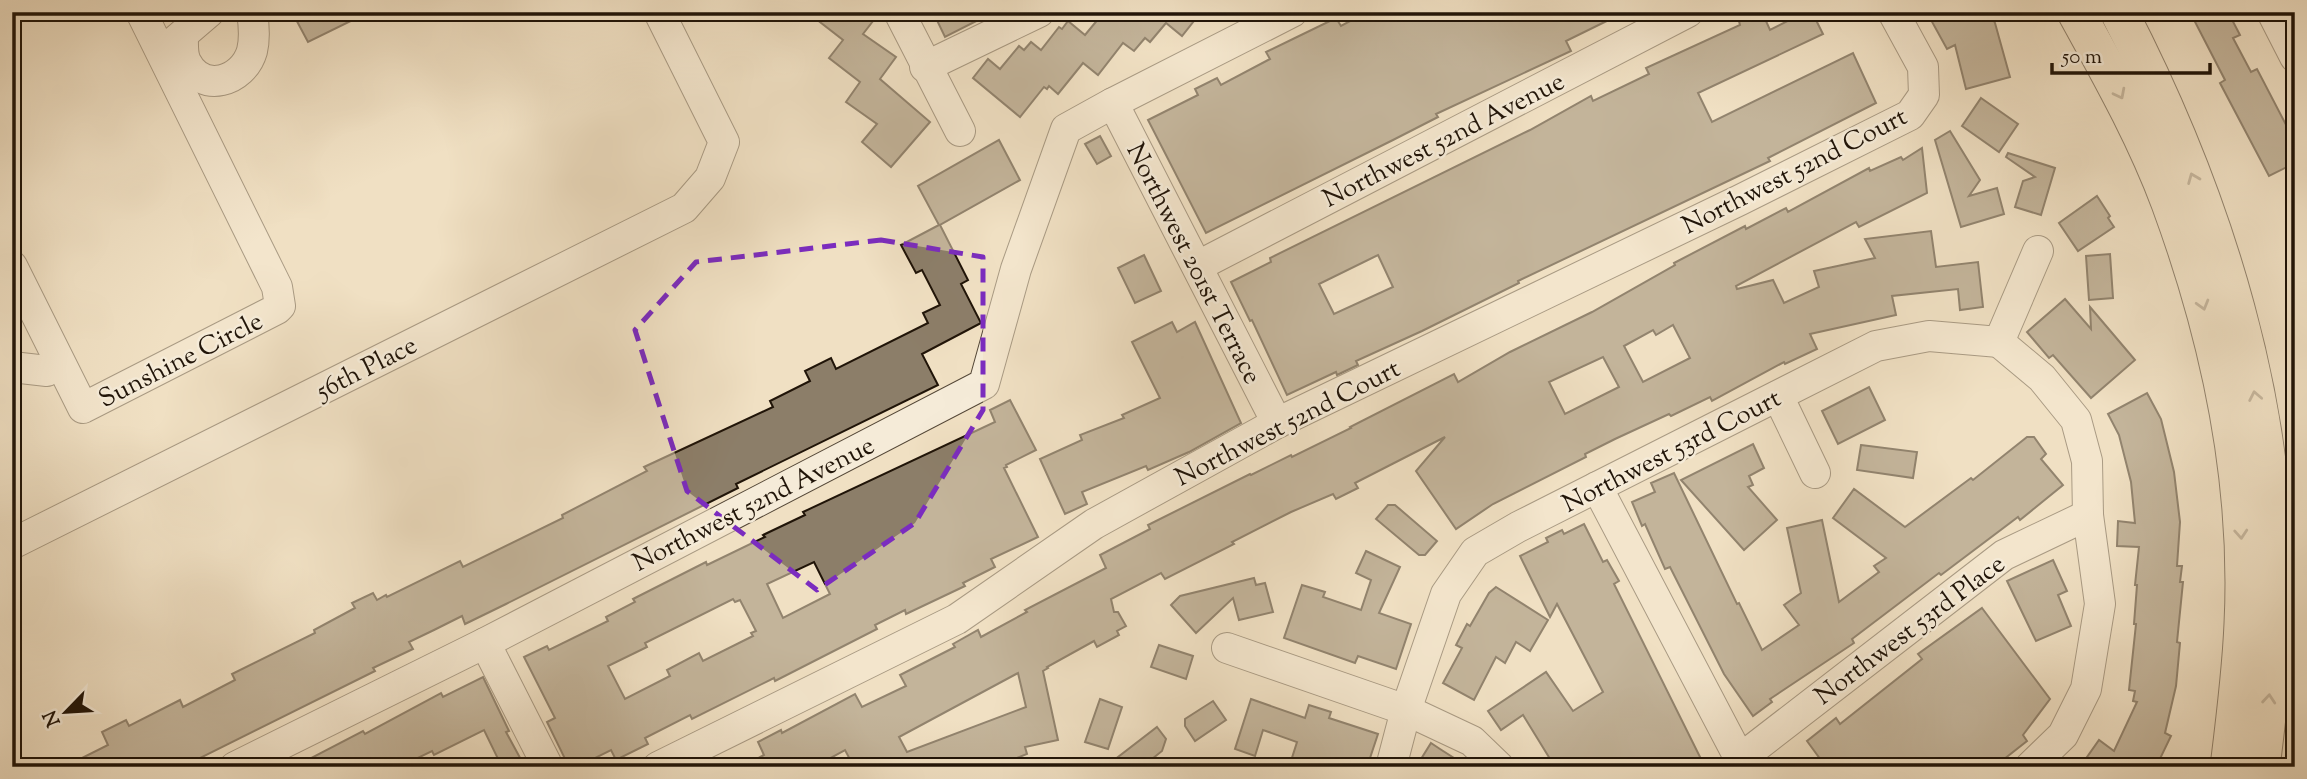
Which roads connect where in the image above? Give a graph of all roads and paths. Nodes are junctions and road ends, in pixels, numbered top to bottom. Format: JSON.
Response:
{"nodes":[{"id":1,"x":141,"y":12,"type":"edge"},
{"id":2,"x":209,"y":12,"type":"edge"},
{"id":3,"x":252,"y":12,"type":"edge"},
{"id":4,"x":659,"y":12,"type":"edge"},
{"id":5,"x":899,"y":12,"type":"edge"},
{"id":6,"x":1039,"y":12,"type":"edge"},
{"id":7,"x":1292,"y":12,"type":"edge"},
{"id":8,"x":1893,"y":12,"type":"edge"},
{"id":9,"x":2076,"y":12,"type":"edge"},
{"id":10,"x":2119,"y":12,"type":"edge"},
{"id":11,"x":2272,"y":12,"type":"edge"},
{"id":12,"x":1683,"y":13,"type":"edge"},
{"id":13,"x":172,"y":44,"type":"junction"},
{"id":14,"x":2295,"y":57,"type":"edge"},
{"id":15,"x":925,"y":67,"type":"junction"},
{"id":16,"x":1113,"y":103,"type":"junction"},
{"id":17,"x":960,"y":131,"type":"dead end"},
{"id":18,"x":2038,"y":251,"type":"dead end"},
{"id":19,"x":12,"y":266,"type":"edge"},
{"id":20,"x":1198,"y":266,"type":"junction"},
{"id":21,"x":1999,"y":342,"type":"junction"},
{"id":22,"x":12,"y":367,"type":"edge"},
{"id":23,"x":47,"y":371,"type":"dead end"},
{"id":24,"x":1778,"y":396,"type":"junction"},
{"id":25,"x":1277,"y":423,"type":"junction"},
{"id":26,"x":2252,"y":465,"type":"junction"},
{"id":27,"x":1815,"y":472,"type":"dead end"},
{"id":28,"x":1597,"y":487,"type":"junction"},
{"id":29,"x":2088,"y":515,"type":"junction"},
{"id":30,"x":12,"y":544,"type":"edge"},
{"id":31,"x":485,"y":643,"type":"junction"},
{"id":32,"x":1227,"y":648,"type":"dead end"},
{"id":33,"x":1406,"y":710,"type":"junction"},
{"id":34,"x":1742,"y":763,"type":"edge"},
{"id":35,"x":235,"y":767,"type":"edge"},
{"id":36,"x":548,"y":767,"type":"edge"},
{"id":37,"x":658,"y":767,"type":"edge"},
{"id":38,"x":1391,"y":767,"type":"edge"},
{"id":39,"x":1499,"y":767,"type":"edge"},
{"id":40,"x":2030,"y":767,"type":"edge"},
{"id":41,"x":2229,"y":767,"type":"edge"},
{"id":42,"x":2260,"y":767,"type":"edge"}],
"edges":[{"from":1,"to":13,"type":"street","name":"Sunshine Circle"},
{"from":2,"to":13,"type":"street"},
{"from":3,"to":13,"type":"street"},
{"from":4,"to":30,"type":"street","name":"56th Place"},
{"from":5,"to":15,"type":"street"},
{"from":6,"to":15,"type":"street"},
{"from":7,"to":16,"type":"street","name":"Northwest 52nd Avenue"},
{"from":8,"to":25,"type":"street","name":"Northwest 52nd Court"},
{"from":9,"to":26,"type":"main road","one_way":true},
{"from":26,"to":10,"type":"main road","one_way":true},
{"from":11,"to":14,"type":"street"},
{"from":12,"to":20,"type":"street","name":"Northwest 52nd Avenue"},
{"from":13,"to":19,"type":"street","name":"Sunshine Circle"},
{"from":15,"to":17,"type":"street"},
{"from":16,"to":20,"type":"street","name":"Northwest 201st Terrace"},
{"from":16,"to":31,"type":"street","name":"Northwest 52nd Avenue"},
{"from":18,"to":21,"type":"street"},
{"from":20,"to":25,"type":"street","name":"Northwest 201st Terrace"},
{"from":21,"to":24,"type":"street","name":"Northwest 53rd Court"},
{"from":21,"to":29,"type":"street"},
{"from":22,"to":23,"type":"street"},
{"from":24,"to":27,"type":"street"},
{"from":24,"to":28,"type":"street","name":"Northwest 53rd Court"},
{"from":25,"to":37,"type":"street","name":"Northwest 52nd Court"},
{"from":26,"to":41,"type":"main road","one_way":true},
{"from":42,"to":26,"type":"main road","one_way":true},
{"from":28,"to":33,"type":"street","name":"Northwest 53rd Court"},
{"from":28,"to":34,"type":"street"},
{"from":29,"to":34,"type":"street","name":"Northwest 53rd Place"},
{"from":29,"to":40,"type":"street"},
{"from":31,"to":35,"type":"street","name":"Northwest 52nd Avenue"},
{"from":31,"to":36,"type":"street"},
{"from":32,"to":33,"type":"street"},
{"from":33,"to":38,"type":"street","name":"Northwest 53rd Court"},
{"from":33,"to":39,"type":"street"}]}
